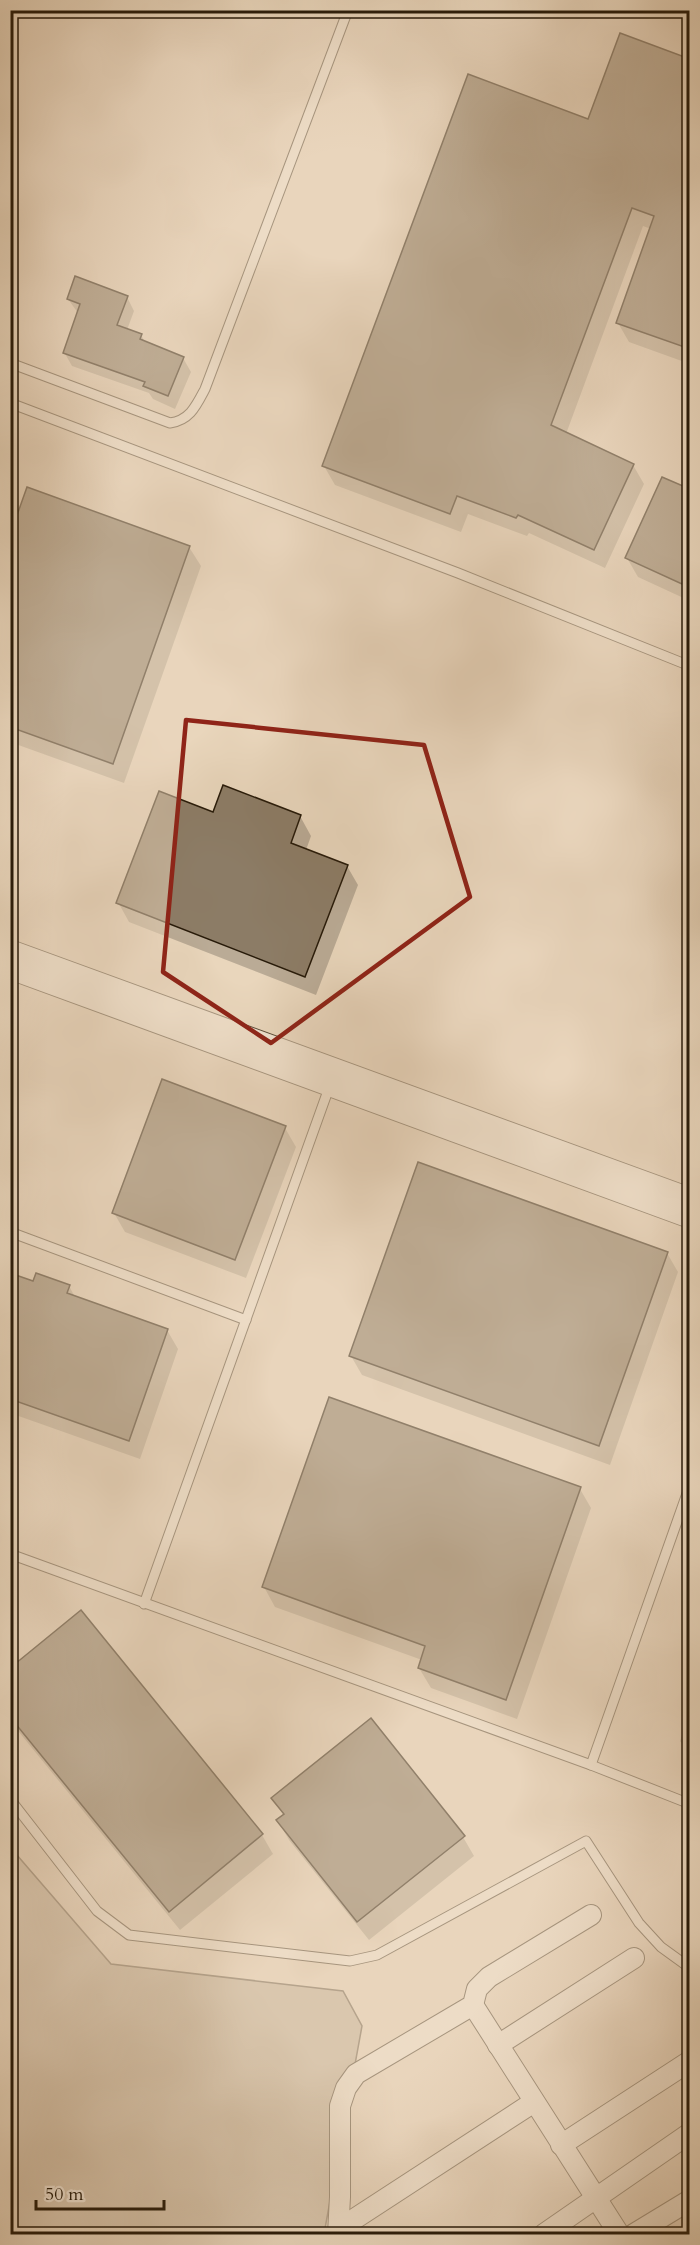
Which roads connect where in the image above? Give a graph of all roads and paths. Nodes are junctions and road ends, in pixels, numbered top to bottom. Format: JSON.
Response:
{"nodes":[{"id":1,"x":348,"y":10,"type":"edge"},
{"id":2,"x":10,"y":363,"type":"edge"},
{"id":3,"x":10,"y":403,"type":"edge"},
{"id":4,"x":690,"y":666,"type":"edge"},
{"id":5,"x":10,"y":950,"type":"edge"},
{"id":6,"x":10,"y":969,"type":"edge"},
{"id":7,"x":330,"y":1085,"type":"junction"},
{"id":8,"x":690,"y":1198,"type":"edge"},
{"id":9,"x":690,"y":1218,"type":"edge"},
{"id":10,"x":10,"y":1232,"type":"edge"},
{"id":11,"x":246,"y":1320,"type":"junction"},
{"id":12,"x":690,"y":1485,"type":"edge"},
{"id":13,"x":10,"y":1554,"type":"edge"},
{"id":14,"x":144,"y":1604,"type":"junction"},
{"id":15,"x":591,"y":1766,"type":"junction"},
{"id":16,"x":10,"y":1799,"type":"edge"},
{"id":17,"x":690,"y":1804,"type":"edge"},
{"id":18,"x":591,"y":1915,"type":"dead end"},
{"id":19,"x":634,"y":1958,"type":"dead end"},
{"id":20,"x":690,"y":1968,"type":"edge"},
{"id":21,"x":473,"y":2005,"type":"junction"},
{"id":22,"x":498,"y":2045,"type":"junction"},
{"id":23,"x":690,"y":2061,"type":"edge"},
{"id":24,"x":534,"y":2102,"type":"junction"},
{"id":25,"x":690,"y":2133,"type":"edge"},
{"id":26,"x":561,"y":2145,"type":"junction"},
{"id":27,"x":595,"y":2198,"type":"junction"},
{"id":28,"x":690,"y":2200,"type":"edge"},
{"id":29,"x":338,"y":2232,"type":"edge"},
{"id":30,"x":544,"y":2235,"type":"edge"},
{"id":31,"x":619,"y":2235,"type":"edge"},
{"id":32,"x":634,"y":2235,"type":"edge"}],
"edges":[{"from":1,"to":2,"type":"lane"},
{"from":3,"to":4,"type":"lane"},
{"from":5,"to":8,"type":"street"},
{"from":6,"to":7,"type":"street"},
{"from":7,"to":9,"type":"street"},
{"from":7,"to":11,"type":"lane"},
{"from":10,"to":11,"type":"lane"},
{"from":11,"to":14,"type":"lane"},
{"from":12,"to":15,"type":"lane"},
{"from":13,"to":14,"type":"lane"},
{"from":14,"to":15,"type":"lane"},
{"from":15,"to":17,"type":"lane"},
{"from":16,"to":20,"type":"lane"},
{"from":18,"to":21,"type":"street"},
{"from":19,"to":22,"type":"street"},
{"from":21,"to":22,"type":"street"},
{"from":21,"to":29,"type":"street"},
{"from":22,"to":24,"type":"street"},
{"from":23,"to":26,"type":"street"},
{"from":24,"to":26,"type":"street"},
{"from":24,"to":29,"type":"street"},
{"from":25,"to":27,"type":"street"},
{"from":26,"to":27,"type":"street"},
{"from":27,"to":30,"type":"street"},
{"from":27,"to":31,"type":"street"},
{"from":28,"to":32,"type":"street"}]}
